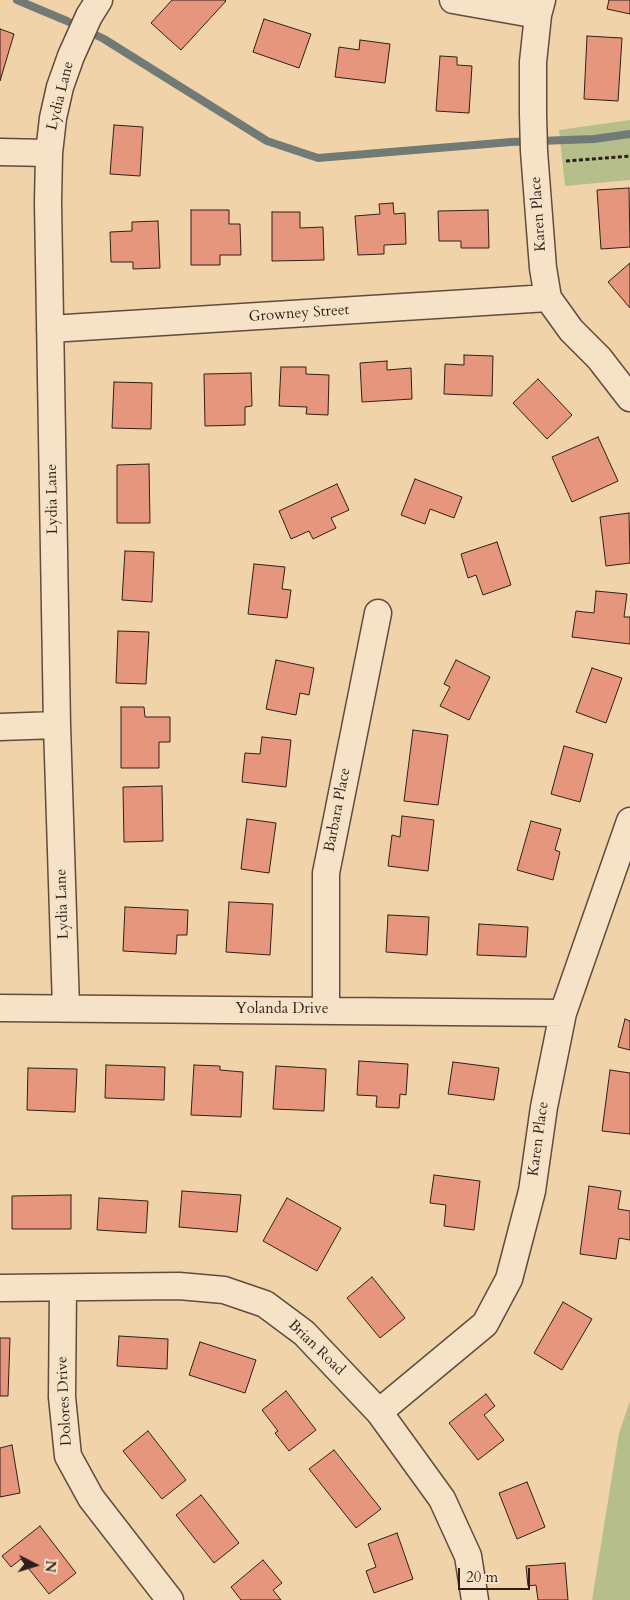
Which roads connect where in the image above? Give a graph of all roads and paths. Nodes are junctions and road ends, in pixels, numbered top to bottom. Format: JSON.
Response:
{"nodes":[{"id":1,"x":99,"y":0,"type":"edge"},
{"id":2,"x":453,"y":0,"type":"edge"},
{"id":3,"x":540,"y":8,"type":"edge"},
{"id":4,"x":0,"y":152,"type":"edge"},
{"id":5,"x":48,"y":153,"type":"junction"},
{"id":6,"x":630,"y":156,"type":"edge"},
{"id":7,"x":566,"y":161,"type":"dead end"},
{"id":8,"x":548,"y":298,"type":"junction"},
{"id":9,"x":50,"y":329,"type":"junction"},
{"id":10,"x":630,"y":398,"type":"edge"},
{"id":11,"x":378,"y":613,"type":"dead end"},
{"id":12,"x":57,"y":725,"type":"junction"},
{"id":13,"x":0,"y":727,"type":"edge"},
{"id":14,"x":630,"y":821,"type":"edge"},
{"id":15,"x":0,"y":1008,"type":"edge"},
{"id":16,"x":66,"y":1008,"type":"junction"},
{"id":17,"x":326,"y":1010,"type":"junction"},
{"id":18,"x":563,"y":1013,"type":"junction"},
{"id":19,"x":0,"y":1288,"type":"edge"},
{"id":20,"x":63,"y":1288,"type":"junction"},
{"id":21,"x":379,"y":1412,"type":"junction"},
{"id":22,"x":170,"y":1600,"type":"edge"},
{"id":23,"x":475,"y":1600,"type":"edge"}],
"edges":[{"from":1,"to":5,"type":"street","name":"Lydia Lane"},
{"from":2,"to":3,"type":"street"},
{"from":3,"to":8,"type":"street","name":"Karen Place"},
{"from":4,"to":5,"type":"street"},
{"from":5,"to":9,"type":"street","name":"Lydia Lane"},
{"from":6,"to":7,"type":"path"},
{"from":8,"to":9,"type":"street","name":"Growney Street"},
{"from":8,"to":10,"type":"street","name":"Karen Place"},
{"from":9,"to":12,"type":"street","name":"Lydia Lane"},
{"from":11,"to":17,"type":"street","name":"Barbara Place"},
{"from":12,"to":13,"type":"street"},
{"from":12,"to":16,"type":"street","name":"Lydia Lane"},
{"from":14,"to":18,"type":"street","name":"Karen Place"},
{"from":15,"to":16,"type":"street","name":"Yolanda Drive"},
{"from":16,"to":17,"type":"street","name":"Yolanda Drive"},
{"from":17,"to":18,"type":"street","name":"Yolanda Drive"},
{"from":18,"to":21,"type":"street","name":"Karen Place"},
{"from":19,"to":20,"type":"street","name":"Brian Road"},
{"from":20,"to":21,"type":"street","name":"Brian Road"},
{"from":20,"to":22,"type":"street","name":"Dolores Drive"},
{"from":21,"to":23,"type":"street","name":"Brian Road"}]}
